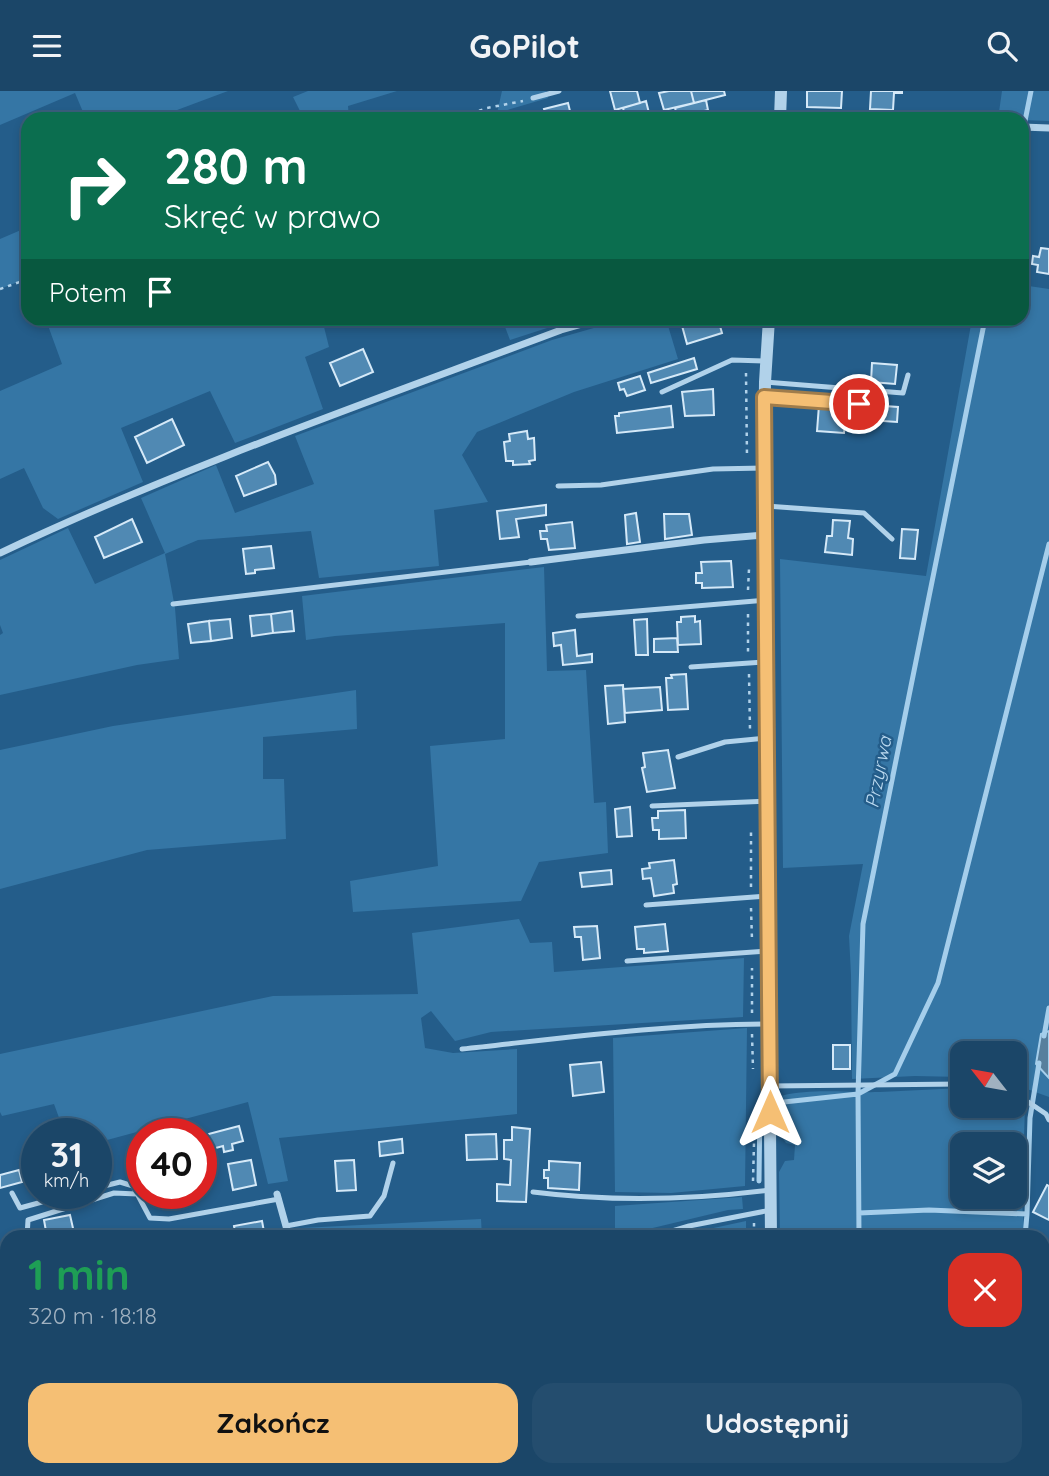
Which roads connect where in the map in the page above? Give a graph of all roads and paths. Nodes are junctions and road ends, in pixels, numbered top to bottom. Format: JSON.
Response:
{"nodes":[{"id":1,"x":559,"y":91,"type":"edge"},
{"id":2,"x":781,"y":91,"type":"edge"},
{"id":3,"x":533,"y":98,"type":"joint"},
{"id":4,"x":475,"y":112,"type":"edge"},
{"id":5,"x":780,"y":112,"type":"edge"},
{"id":6,"x":1029,"y":127,"type":"edge"},
{"id":7,"x":1049,"y":128,"type":"edge"},
{"id":8,"x":21,"y":282,"type":"edge"},
{"id":9,"x":0,"y":289,"type":"edge"},
{"id":10,"x":575,"y":326,"type":"edge"},
{"id":11,"x":768,"y":326,"type":"edge"},
{"id":12,"x":766,"y":361,"type":"junction"},
{"id":13,"x":908,"y":375,"type":"dead end"},
{"id":14,"x":765,"y":382,"type":"junction"},
{"id":15,"x":662,"y":392,"type":"dead end"},
{"id":16,"x":764,"y":397,"type":"junction"},
{"id":17,"x":863,"y":422,"type":"dead end"},
{"id":18,"x":764,"y":468,"type":"junction"},
{"id":19,"x":558,"y":486,"type":"dead end"},
{"id":20,"x":765,"y":506,"type":"junction"},
{"id":21,"x":765,"y":535,"type":"junction"},
{"id":22,"x":892,"y":539,"type":"dead end"},
{"id":23,"x":0,"y":553,"type":"edge"},
{"id":24,"x":531,"y":562,"type":"joint"},
{"id":25,"x":766,"y":600,"type":"junction"},
{"id":26,"x":173,"y":604,"type":"dead end"},
{"id":27,"x":578,"y":616,"type":"dead end"},
{"id":28,"x":765,"y":662,"type":"junction"},
{"id":29,"x":691,"y":667,"type":"dead end"},
{"id":30,"x":767,"y":738,"type":"junction"},
{"id":31,"x":678,"y":757,"type":"dead end"},
{"id":32,"x":768,"y":801,"type":"junction"},
{"id":33,"x":652,"y":806,"type":"dead end"},
{"id":34,"x":769,"y":896,"type":"junction"},
{"id":35,"x":646,"y":905,"type":"dead end"},
{"id":36,"x":769,"y":951,"type":"junction"},
{"id":37,"x":627,"y":961,"type":"dead end"},
{"id":38,"x":770,"y":1024,"type":"junction"},
{"id":39,"x":462,"y":1049,"type":"dead end"},
{"id":40,"x":950,"y":1084,"type":"edge"},
{"id":41,"x":770,"y":1086,"type":"junction"},
{"id":42,"x":1027,"y":1101,"type":"edge"},
{"id":43,"x":1049,"y":1119,"type":"edge"},
{"id":44,"x":393,"y":1163,"type":"dead end"},
{"id":45,"x":771,"y":1190,"type":"junction"},
{"id":46,"x":533,"y":1192,"type":"dead end"},
{"id":47,"x":12,"y":1193,"type":"dead end"},
{"id":48,"x":126,"y":1194,"type":"edge"},
{"id":49,"x":278,"y":1196,"type":"joint"},
{"id":50,"x":21,"y":1208,"type":"edge"},
{"id":51,"x":145,"y":1209,"type":"edge"},
{"id":52,"x":216,"y":1209,"type":"edge"},
{"id":53,"x":217,"y":1209,"type":"edge"},
{"id":54,"x":771,"y":1210,"type":"junction"},
{"id":55,"x":286,"y":1226,"type":"junction"},
{"id":56,"x":27,"y":1230,"type":"edge"},
{"id":57,"x":287,"y":1230,"type":"edge"},
{"id":58,"x":676,"y":1230,"type":"edge"},
{"id":59,"x":771,"y":1230,"type":"edge"}],
"edges":[{"from":1,"to":3,"type":"lane"},
{"from":2,"to":5,"type":"street"},
{"from":3,"to":4,"type":"path"},
{"from":6,"to":7,"type":"street"},
{"from":8,"to":9,"type":"path"},
{"from":10,"to":23,"type":"street"},
{"from":11,"to":12,"type":"street"},
{"from":12,"to":14,"type":"street"},
{"from":12,"to":15,"type":"lane"},
{"from":13,"to":14,"type":"lane"},
{"from":14,"to":16,"type":"street"},
{"from":16,"to":17,"type":"lane"},
{"from":16,"to":18,"type":"street"},
{"from":18,"to":19,"type":"lane"},
{"from":18,"to":20,"type":"street"},
{"from":20,"to":21,"type":"street"},
{"from":20,"to":22,"type":"lane"},
{"from":21,"to":24,"type":"street"},
{"from":21,"to":25,"type":"street"},
{"from":24,"to":26,"type":"lane"},
{"from":25,"to":27,"type":"lane"},
{"from":25,"to":28,"type":"street"},
{"from":28,"to":29,"type":"lane"},
{"from":28,"to":30,"type":"street"},
{"from":30,"to":31,"type":"lane"},
{"from":30,"to":32,"type":"street"},
{"from":32,"to":33,"type":"lane"},
{"from":32,"to":34,"type":"street"},
{"from":34,"to":35,"type":"lane"},
{"from":34,"to":36,"type":"street"},
{"from":36,"to":37,"type":"lane"},
{"from":36,"to":38,"type":"street"},
{"from":38,"to":39,"type":"lane"},
{"from":38,"to":41,"type":"street"},
{"from":40,"to":41,"type":"lane"},
{"from":41,"to":45,"type":"street"},
{"from":42,"to":43,"type":"lane"},
{"from":44,"to":55,"type":"lane"},
{"from":45,"to":46,"type":"lane"},
{"from":45,"to":54,"type":"street"},
{"from":47,"to":50,"type":"lane"},
{"from":48,"to":56,"type":"lane"},
{"from":49,"to":53,"type":"lane"},
{"from":49,"to":55,"type":"street"},
{"from":51,"to":52,"type":"lane"},
{"from":54,"to":58,"type":"lane"},
{"from":54,"to":59,"type":"street"},
{"from":55,"to":57,"type":"street"}]}
